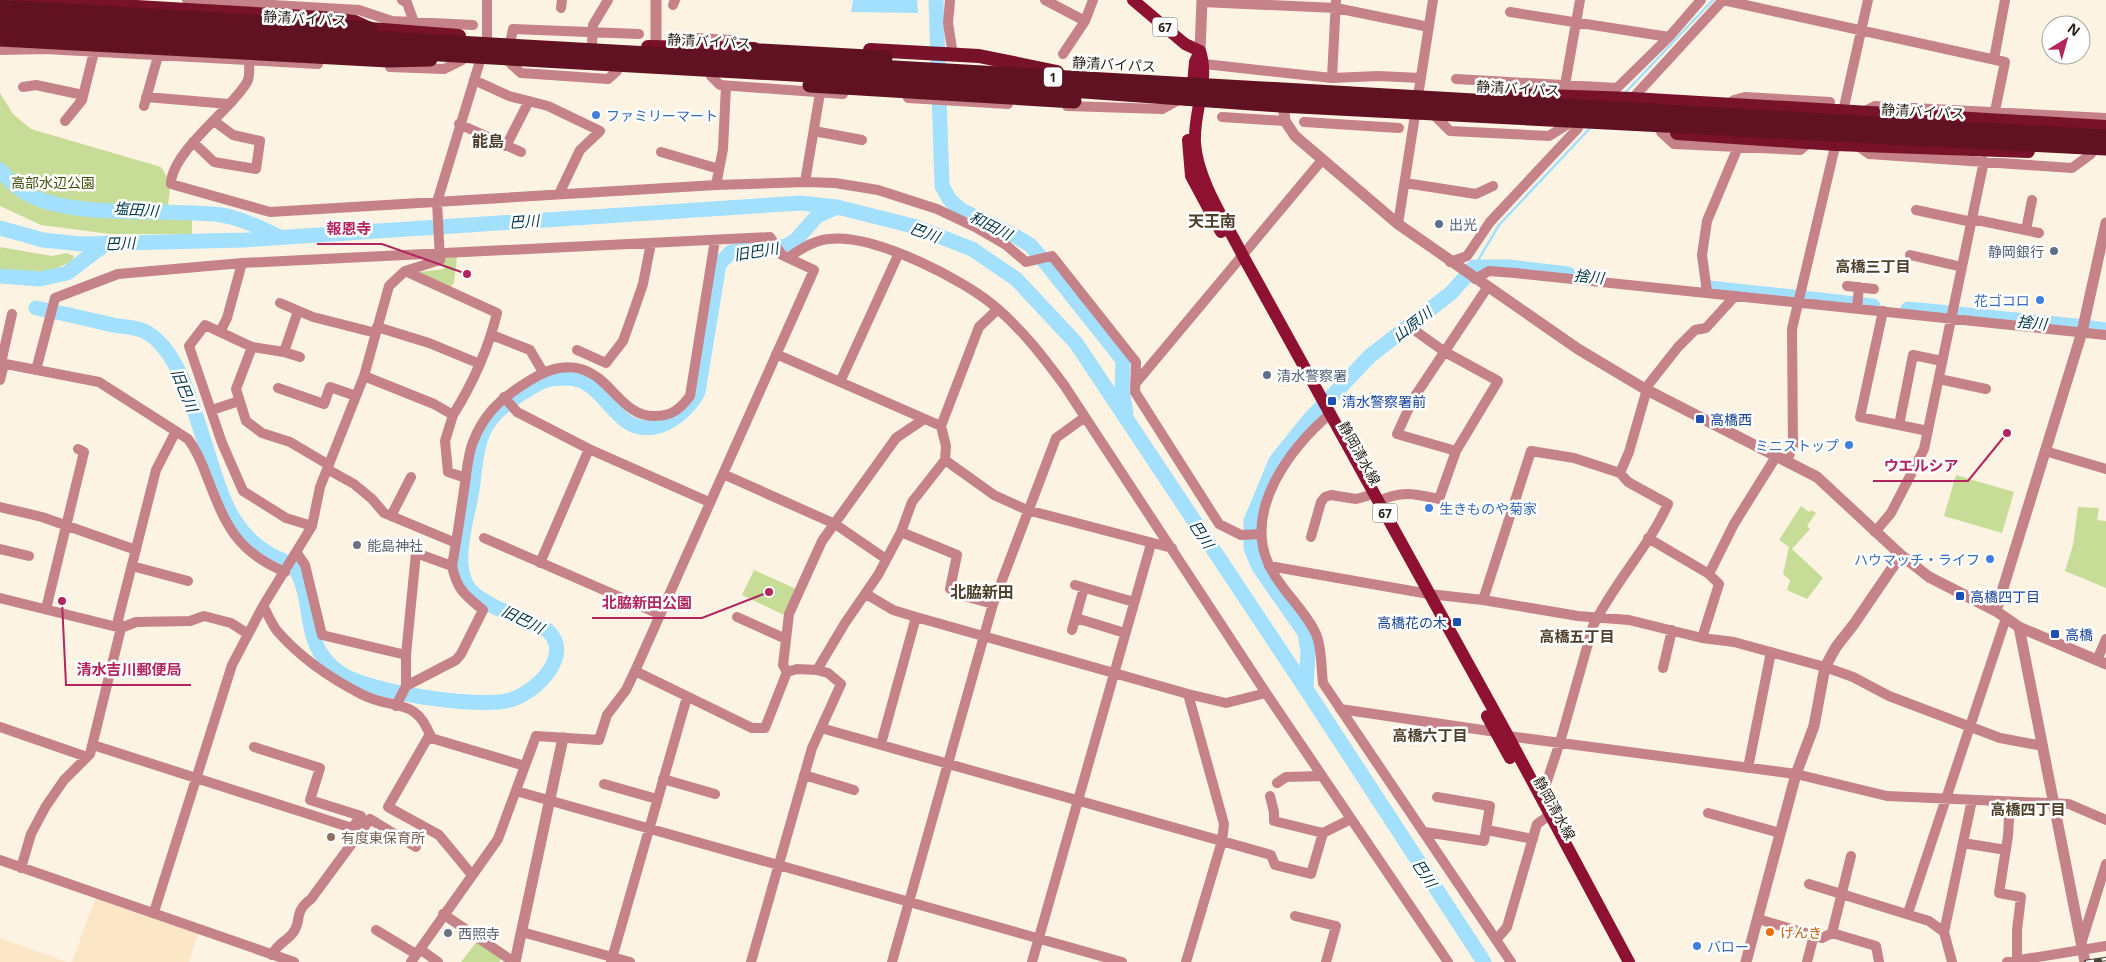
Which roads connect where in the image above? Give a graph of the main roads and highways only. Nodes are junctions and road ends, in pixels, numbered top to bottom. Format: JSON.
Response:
{"nodes":[{"id":1,"x":18,"y":0,"type":"edge"},
{"id":2,"x":1133,"y":0,"type":"edge"},
{"id":3,"x":44,"y":1,"type":"edge"},
{"id":4,"x":0,"y":7,"type":"edge"},
{"id":5,"x":0,"y":17,"type":"edge"},
{"id":6,"x":0,"y":28,"type":"edge"},
{"id":7,"x":370,"y":29,"type":"junction"},
{"id":8,"x":0,"y":34,"type":"edge"},
{"id":9,"x":0,"y":39,"type":"edge"},
{"id":10,"x":743,"y":50,"type":"junction"},
{"id":11,"x":1200,"y":51,"type":"junction"},
{"id":12,"x":455,"y":59,"type":"junction"},
{"id":13,"x":788,"y":81,"type":"junction"},
{"id":14,"x":1198,"y":82,"type":"junction"},
{"id":15,"x":1192,"y":96,"type":"junction"},
{"id":16,"x":1283,"y":99,"type":"junction"},
{"id":17,"x":2106,"y":127,"type":"edge"},
{"id":18,"x":2106,"y":137,"type":"edge"},
{"id":19,"x":2106,"y":148,"type":"edge"},
{"id":20,"x":2106,"y":155,"type":"edge"},
{"id":21,"x":1424,"y":594,"type":"junction"},
{"id":22,"x":1620,"y":962,"type":"edge"},
{"id":23,"x":1629,"y":962,"type":"edge"}],
"edges":[{"from":1,"to":3,"type":"highway"},
{"from":2,"to":11,"type":"main road","number":"67"},
{"from":3,"to":7,"type":"highway"},
{"from":4,"to":7,"type":"highway"},
{"from":5,"to":16,"type":"highway","name":"静清バイパス","number":"1","bridge":true},
{"from":6,"to":16,"type":"highway","name":"静清バイパス","number":"1","bridge":true},
{"from":7,"to":10,"type":"highway"},
{"from":8,"to":12,"type":"highway"},
{"from":9,"to":12,"type":"highway"},
{"from":10,"to":14,"type":"highway"},
{"from":10,"to":16,"type":"highway","bridge":true},
{"from":11,"to":14,"type":"main road","name":"静岡清水線","number":"67"},
{"from":11,"to":14,"type":"main road","name":"静岡清水線","number":"67"},
{"from":12,"to":13,"type":"highway"},
{"from":13,"to":15,"type":"highway"},
{"from":13,"to":16,"type":"highway","bridge":true},
{"from":14,"to":15,"type":"main road","name":"静岡清水線","number":"67"},
{"from":14,"to":17,"type":"highway"},
{"from":15,"to":16,"type":"highway"},
{"from":15,"to":21,"type":"main road","name":"静岡清水線","number":"67"},
{"from":16,"to":18,"type":"highway","name":"静清バイパス","number":"1","bridge":true},
{"from":16,"to":19,"type":"highway","name":"静清バイパス","number":"1","bridge":true},
{"from":16,"to":20,"type":"highway"},
{"from":21,"to":22,"type":"main road","name":"静岡清水線","number":"67"},
{"from":21,"to":23,"type":"main road","name":"静岡清水線","number":"67"}]}
